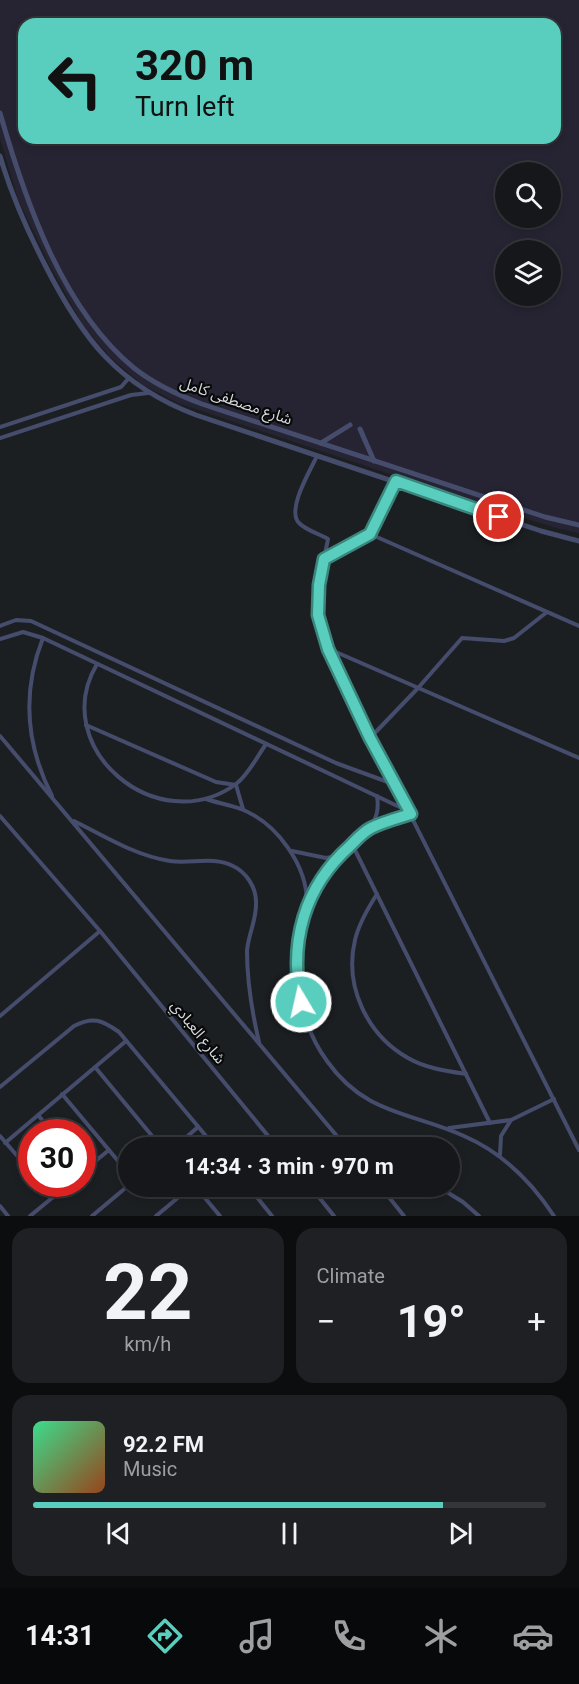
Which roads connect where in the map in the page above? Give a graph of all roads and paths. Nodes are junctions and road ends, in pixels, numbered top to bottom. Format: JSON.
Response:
{"nodes":[{"id":1,"x":0,"y":113,"type":"edge"},
{"id":2,"x":0,"y":156,"type":"edge"},
{"id":3,"x":61,"y":271,"type":"junction"},
{"id":4,"x":51,"y":276,"type":"junction"},
{"id":5,"x":129,"y":379,"type":"junction"},
{"id":6,"x":149,"y":393,"type":"junction"},
{"id":7,"x":350,"y":425,"type":"dead end"},
{"id":8,"x":0,"y":427,"type":"edge"},
{"id":9,"x":360,"y":429,"type":"dead end"},
{"id":10,"x":0,"y":438,"type":"edge"},
{"id":11,"x":320,"y":443,"type":"junction"},
{"id":12,"x":342,"y":450,"type":"junction"},
{"id":13,"x":351,"y":453,"type":"junction"},
{"id":14,"x":318,"y":455,"type":"junction"},
{"id":15,"x":374,"y":461,"type":"junction"},
{"id":16,"x":338,"y":462,"type":"junction"},
{"id":17,"x":348,"y":465,"type":"junction"},
{"id":18,"x":396,"y":481,"type":"junction"},
{"id":19,"x":579,"y":525,"type":"edge"},
{"id":20,"x":370,"y":534,"type":"junction"},
{"id":21,"x":579,"y":541,"type":"edge"},
{"id":22,"x":324,"y":559,"type":"junction"},
{"id":23,"x":547,"y":612,"type":"junction"},
{"id":24,"x":0,"y":626,"type":"edge"},
{"id":25,"x":579,"y":626,"type":"edge"},
{"id":26,"x":43,"y":638,"type":"junction"},
{"id":27,"x":0,"y":639,"type":"edge"},
{"id":28,"x":328,"y":649,"type":"junction"},
{"id":29,"x":97,"y":664,"type":"junction"},
{"id":30,"x":418,"y":688,"type":"junction"},
{"id":31,"x":86,"y":725,"type":"junction"},
{"id":32,"x":0,"y":736,"type":"edge"},
{"id":33,"x":370,"y":738,"type":"junction"},
{"id":34,"x":266,"y":744,"type":"junction"},
{"id":35,"x":579,"y":758,"type":"edge"},
{"id":36,"x":236,"y":784,"type":"junction"},
{"id":37,"x":396,"y":785,"type":"junction"},
{"id":38,"x":377,"y":796,"type":"junction"},
{"id":39,"x":206,"y":799,"type":"junction"},
{"id":40,"x":56,"y":802,"type":"junction"},
{"id":41,"x":243,"y":810,"type":"junction"},
{"id":42,"x":410,"y":813,"type":"junction"},
{"id":43,"x":0,"y":816,"type":"edge"},
{"id":44,"x":70,"y":820,"type":"junction"},
{"id":45,"x":370,"y":828,"type":"junction"},
{"id":46,"x":352,"y":844,"type":"junction"},
{"id":47,"x":291,"y":851,"type":"junction"},
{"id":48,"x":339,"y":856,"type":"junction"},
{"id":49,"x":377,"y":893,"type":"junction"},
{"id":50,"x":307,"y":905,"type":"junction"},
{"id":51,"x":100,"y":931,"type":"junction"},
{"id":52,"x":0,"y":1016,"type":"edge"},
{"id":53,"x":126,"y":1041,"type":"junction"},
{"id":54,"x":259,"y":1044,"type":"junction"},
{"id":55,"x":95,"y":1067,"type":"junction"},
{"id":56,"x":466,"y":1074,"type":"junction"},
{"id":57,"x":0,"y":1087,"type":"edge"},
{"id":58,"x":62,"y":1094,"type":"junction"},
{"id":59,"x":554,"y":1099,"type":"junction"},
{"id":60,"x":38,"y":1115,"type":"junction"},
{"id":61,"x":41,"y":1119,"type":"edge"},
{"id":62,"x":511,"y":1120,"type":"junction"},
{"id":63,"x":490,"y":1123,"type":"junction"},
{"id":64,"x":198,"y":1127,"type":"junction"},
{"id":65,"x":447,"y":1129,"type":"junction"},
{"id":66,"x":0,"y":1136,"type":"edge"},
{"id":67,"x":153,"y":1137,"type":"edge"},
{"id":68,"x":187,"y":1137,"type":"edge"},
{"id":69,"x":207,"y":1137,"type":"edge"},
{"id":70,"x":269,"y":1137,"type":"edge"},
{"id":71,"x":338,"y":1137,"type":"edge"},
{"id":72,"x":6,"y":1143,"type":"junction"},
{"id":73,"x":109,"y":1150,"type":"junction"},
{"id":74,"x":579,"y":1150,"type":"edge"},
{"id":75,"x":500,"y":1156,"type":"junction"},
{"id":76,"x":18,"y":1157,"type":"edge"},
{"id":77,"x":96,"y":1160,"type":"edge"},
{"id":78,"x":118,"y":1161,"type":"edge"},
{"id":79,"x":118,"y":1194,"type":"edge"},
{"id":80,"x":180,"y":1197,"type":"edge"},
{"id":81,"x":203,"y":1197,"type":"edge"},
{"id":82,"x":257,"y":1197,"type":"edge"},
{"id":83,"x":319,"y":1197,"type":"edge"},
{"id":84,"x":389,"y":1197,"type":"edge"},
{"id":85,"x":456,"y":1197,"type":"edge"},
{"id":86,"x":52,"y":1198,"type":"edge"},
{"id":87,"x":0,"y":1206,"type":"edge"},
{"id":88,"x":159,"y":1215,"type":"edge"},
{"id":89,"x":8,"y":1216,"type":"edge"},
{"id":90,"x":30,"y":1216,"type":"edge"},
{"id":91,"x":92,"y":1216,"type":"edge"},
{"id":92,"x":219,"y":1216,"type":"edge"},
{"id":93,"x":272,"y":1216,"type":"edge"},
{"id":94,"x":334,"y":1216,"type":"edge"},
{"id":95,"x":404,"y":1216,"type":"edge"},
{"id":96,"x":479,"y":1216,"type":"edge"},
{"id":97,"x":554,"y":1216,"type":"edge"}],
"edges":[{"from":1,"to":3,"type":"street","name":"شارع مصطفى كامل"},
{"from":2,"to":4,"type":"street","name":"شارع مصطفى كامل"},
{"from":3,"to":4,"type":"street"},
{"from":3,"to":11,"type":"street","name":"شارع مصطفى كامل"},
{"from":4,"to":5,"type":"street","name":"شارع مصطفى كامل"},
{"from":5,"to":6,"type":"street","name":"شارع مصطفى كامل"},
{"from":5,"to":8,"type":"street"},
{"from":6,"to":10,"type":"street"},
{"from":6,"to":14,"type":"street","name":"شارع مصطفى كامل"},
{"from":7,"to":11,"type":"street"},
{"from":9,"to":15,"type":"street"},
{"from":11,"to":12,"type":"street","name":"شارع مصطفى كامل"},
{"from":12,"to":13,"type":"street","name":"شارع مصطفى كامل"},
{"from":12,"to":16,"type":"street"},
{"from":13,"to":15,"type":"street","name":"شارع مصطفى كامل"},
{"from":13,"to":17,"type":"street"},
{"from":14,"to":16,"type":"street","name":"شارع مصطفى كامل"},
{"from":14,"to":22,"type":"street"},
{"from":15,"to":19,"type":"street","name":"شارع مصطفى كامل"},
{"from":16,"to":17,"type":"street","name":"شارع مصطفى كامل"},
{"from":17,"to":18,"type":"street","name":"شارع مصطفى كامل"},
{"from":18,"to":20,"type":"street"},
{"from":18,"to":21,"type":"street","name":"شارع مصطفى كامل"},
{"from":20,"to":22,"type":"street"},
{"from":20,"to":23,"type":"street"},
{"from":22,"to":28,"type":"street"},
{"from":23,"to":25,"type":"street"},
{"from":23,"to":30,"type":"street"},
{"from":24,"to":37,"type":"street"},
{"from":26,"to":27,"type":"street"},
{"from":26,"to":29,"type":"street"},
{"from":26,"to":40,"type":"street"},
{"from":28,"to":30,"type":"street"},
{"from":28,"to":33,"type":"street"},
{"from":29,"to":31,"type":"street"},
{"from":29,"to":34,"type":"street"},
{"from":30,"to":33,"type":"street"},
{"from":30,"to":35,"type":"street"},
{"from":31,"to":36,"type":"street"},
{"from":31,"to":39,"type":"street"},
{"from":32,"to":40,"type":"street"},
{"from":33,"to":37,"type":"street"},
{"from":34,"to":36,"type":"street"},
{"from":34,"to":38,"type":"street"},
{"from":36,"to":39,"type":"street"},
{"from":36,"to":41,"type":"street"},
{"from":37,"to":42,"type":"street"},
{"from":38,"to":42,"type":"street"},
{"from":38,"to":45,"type":"street"},
{"from":39,"to":41,"type":"street"},
{"from":40,"to":44,"type":"street"},
{"from":41,"to":47,"type":"street"},
{"from":42,"to":45,"type":"street"},
{"from":42,"to":59,"type":"street"},
{"from":43,"to":51,"type":"street","name":"شارع العبادي"},
{"from":44,"to":54,"type":"street"},
{"from":44,"to":54,"type":"street"},
{"from":45,"to":46,"type":"street"},
{"from":46,"to":48,"type":"street"},
{"from":46,"to":49,"type":"street"},
{"from":47,"to":48,"type":"street"},
{"from":47,"to":50,"type":"street"},
{"from":48,"to":50,"type":"street"},
{"from":49,"to":56,"type":"street"},
{"from":49,"to":56,"type":"street"},
{"from":50,"to":65,"type":"street"},
{"from":51,"to":52,"type":"street"},
{"from":51,"to":70,"type":"street","name":"شارع العبادي"},
{"from":53,"to":55,"type":"street"},
{"from":53,"to":57,"type":"street"},
{"from":53,"to":64,"type":"street"},
{"from":54,"to":71,"type":"street"},
{"from":55,"to":58,"type":"street"},
{"from":55,"to":67,"type":"street"},
{"from":56,"to":63,"type":"street"},
{"from":58,"to":60,"type":"street"},
{"from":58,"to":73,"type":"street"},
{"from":59,"to":62,"type":"street"},
{"from":59,"to":74,"type":"street"},
{"from":60,"to":61,"type":"street"},
{"from":60,"to":72,"type":"street"},
{"from":62,"to":63,"type":"street"},
{"from":62,"to":75,"type":"street"},
{"from":63,"to":65,"type":"street"},
{"from":64,"to":68,"type":"street"},
{"from":64,"to":69,"type":"street"},
{"from":65,"to":75,"type":"street"},
{"from":66,"to":72,"type":"street"},
{"from":72,"to":76,"type":"street"},
{"from":73,"to":77,"type":"street"},
{"from":73,"to":78,"type":"street"},
{"from":75,"to":97,"type":"street"},
{"from":79,"to":91,"type":"street"},
{"from":80,"to":88,"type":"street"},
{"from":81,"to":92,"type":"street"},
{"from":82,"to":93,"type":"street"},
{"from":83,"to":94,"type":"street"},
{"from":84,"to":95,"type":"street"},
{"from":85,"to":96,"type":"street"},
{"from":86,"to":90,"type":"street"},
{"from":87,"to":89,"type":"street"}]}
